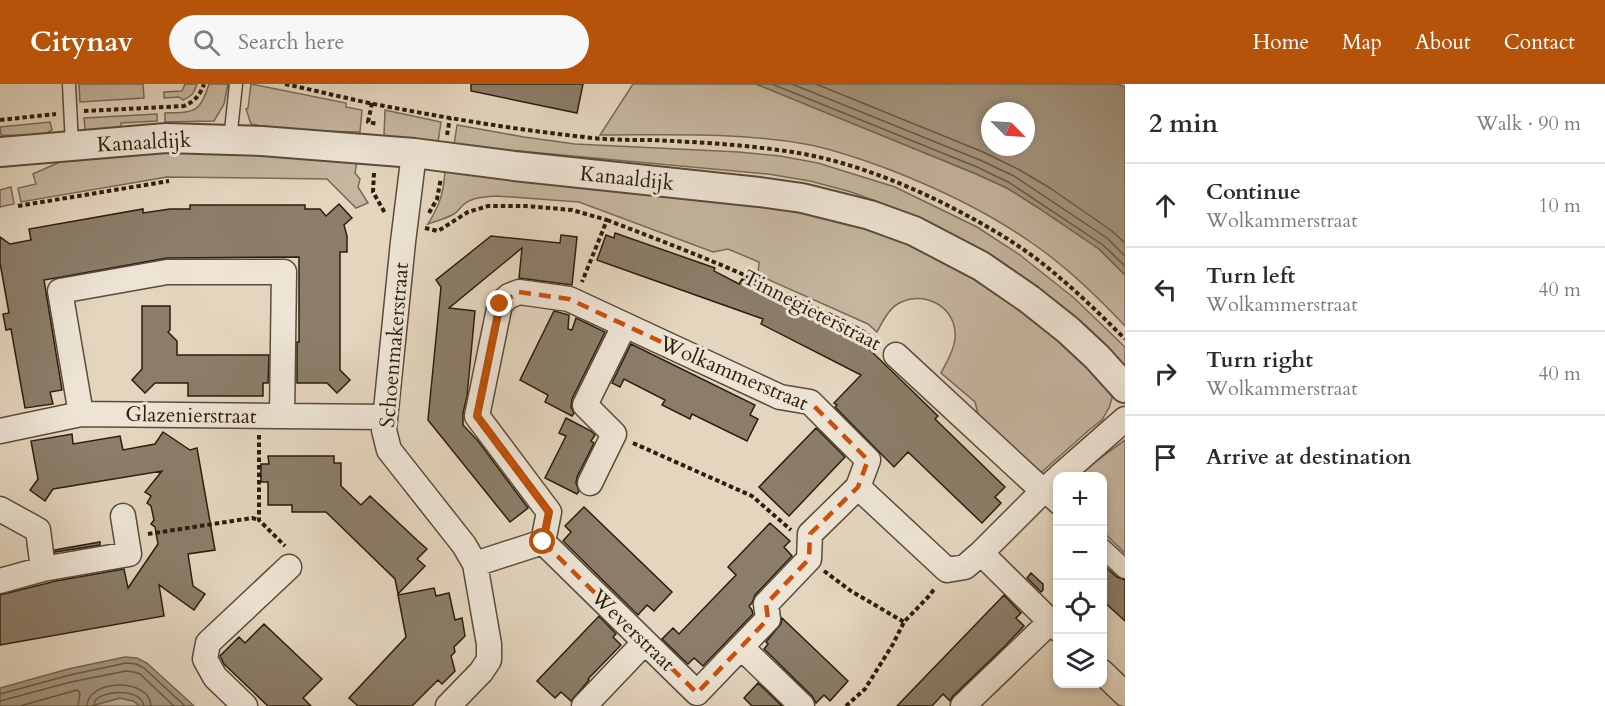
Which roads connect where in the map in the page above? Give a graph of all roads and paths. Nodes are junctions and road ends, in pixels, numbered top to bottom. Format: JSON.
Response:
{"nodes":[{"id":1,"x":69,"y":84,"type":"edge"},
{"id":2,"x":204,"y":84,"type":"edge"},
{"id":3,"x":236,"y":84,"type":"edge"},
{"id":4,"x":70,"y":112,"type":"junction"},
{"id":5,"x":0,"y":120,"type":"edge"},
{"id":6,"x":230,"y":140,"type":"junction"},
{"id":7,"x":72,"y":145,"type":"junction"},
{"id":8,"x":0,"y":152,"type":"edge"},
{"id":9,"x":414,"y":153,"type":"junction"},
{"id":10,"x":0,"y":167,"type":"edge"},
{"id":11,"x":169,"y":181,"type":"dead end"},
{"id":12,"x":18,"y":206,"type":"dead end"},
{"id":13,"x":607,"y":220,"type":"junction"},
{"id":14,"x":419,"y":227,"type":"dead end"},
{"id":15,"x":575,"y":302,"type":"junction"},
{"id":16,"x":624,"y":326,"type":"junction"},
{"id":17,"x":896,"y":355,"type":"joint"},
{"id":18,"x":1125,"y":388,"type":"edge"},
{"id":19,"x":81,"y":414,"type":"junction"},
{"id":20,"x":270,"y":416,"type":"junction"},
{"id":21,"x":385,"y":417,"type":"junction"},
{"id":22,"x":1125,"y":419,"type":"edge"},
{"id":23,"x":0,"y":431,"type":"edge"},
{"id":24,"x":614,"y":434,"type":"junction"},
{"id":25,"x":1070,"y":472,"type":"edge"},
{"id":26,"x":590,"y":483,"type":"dead end"},
{"id":27,"x":858,"y":487,"type":"junction"},
{"id":28,"x":1053,"y":487,"type":"edge"},
{"id":29,"x":1053,"y":489,"type":"edge"},
{"id":30,"x":0,"y":509,"type":"edge"},
{"id":31,"x":259,"y":520,"type":"junction"},
{"id":32,"x":125,"y":527,"type":"joint"},
{"id":33,"x":543,"y":542,"type":"junction"},
{"id":34,"x":809,"y":552,"type":"junction"},
{"id":35,"x":981,"y":553,"type":"junction"},
{"id":36,"x":1107,"y":553,"type":"edge"},
{"id":37,"x":475,"y":564,"type":"junction"},
{"id":38,"x":289,"y":567,"type":"joint"},
{"id":39,"x":43,"y":569,"type":"junction"},
{"id":40,"x":1125,"y":569,"type":"edge"},
{"id":41,"x":947,"y":570,"type":"junction"},
{"id":42,"x":0,"y":580,"type":"edge"},
{"id":43,"x":904,"y":622,"type":"junction"},
{"id":44,"x":1053,"y":624,"type":"edge"},
{"id":45,"x":1053,"y":626,"type":"edge"},
{"id":46,"x":645,"y":642,"type":"junction"},
{"id":47,"x":741,"y":647,"type":"junction"},
{"id":48,"x":1107,"y":677,"type":"edge"},
{"id":49,"x":1125,"y":694,"type":"edge"},
{"id":50,"x":245,"y":706,"type":"edge"},
{"id":51,"x":448,"y":706,"type":"edge"},
{"id":52,"x":584,"y":706,"type":"edge"},
{"id":53,"x":802,"y":706,"type":"edge"},
{"id":54,"x":846,"y":706,"type":"edge"},
{"id":55,"x":963,"y":706,"type":"edge"}],
"edges":[{"from":1,"to":4,"type":"lane","name":"Kanaaldijk"},
{"from":2,"to":4,"type":"path"},
{"from":3,"to":6,"type":"lane"},
{"from":4,"to":5,"type":"path"},
{"from":4,"to":7,"type":"lane","name":"Kanaaldijk"},
{"from":6,"to":7,"type":"street","name":"Kanaaldijk"},
{"from":6,"to":9,"type":"street","name":"Kanaaldijk"},
{"from":7,"to":8,"type":"street","name":"Kanaaldijk"},
{"from":7,"to":10,"type":"street","name":"Kanaaldijk"},
{"from":9,"to":18,"type":"street","name":"Kanaaldijk"},
{"from":9,"to":21,"type":"street","name":"Schoenmakerstraat"},
{"from":11,"to":12,"type":"path"},
{"from":13,"to":14,"type":"path","name":"Tinnegieterstraat"},
{"from":13,"to":15,"type":"path"},
{"from":13,"to":17,"type":"path","name":"Tinnegieterstraat"},
{"from":15,"to":16,"type":"street","name":"Wolkammerstraat"},
{"from":15,"to":33,"type":"street","name":"Wolkammerstraat"},
{"from":16,"to":24,"type":"street"},
{"from":16,"to":27,"type":"street","name":"Wolkammerstraat"},
{"from":17,"to":28,"type":"street","name":"Tinnegieterstraat"},
{"from":19,"to":20,"type":"street","name":"Glazenierstraat"},
{"from":19,"to":20,"type":"street"},
{"from":19,"to":23,"type":"street","name":"Glazenierstraat"},
{"from":20,"to":21,"type":"street","name":"Glazenierstraat"},
{"from":20,"to":31,"type":"path"},
{"from":21,"to":37,"type":"street","name":"Schoenmakerstraat"},
{"from":22,"to":25,"type":"street"},
{"from":24,"to":26,"type":"street"},
{"from":24,"to":34,"type":"path"},
{"from":27,"to":34,"type":"street","name":"Weverstraat"},
{"from":27,"to":41,"type":"street"},
{"from":29,"to":35,"type":"street"},
{"from":30,"to":39,"type":"street"},
{"from":31,"to":32,"type":"path"},
{"from":31,"to":38,"type":"path"},
{"from":32,"to":39,"type":"street"},
{"from":33,"to":37,"type":"street"},
{"from":33,"to":46,"type":"street","name":"Weverstraat"},
{"from":34,"to":43,"type":"path"},
{"from":34,"to":47,"type":"street","name":"Weverstraat"},
{"from":35,"to":41,"type":"street"},
{"from":35,"to":44,"type":"street"},
{"from":36,"to":40,"type":"street"},
{"from":37,"to":51,"type":"street","name":"Schoenmakerstraat"},
{"from":38,"to":50,"type":"street"},
{"from":39,"to":42,"type":"street"},
{"from":41,"to":43,"type":"path"},
{"from":43,"to":54,"type":"path"},
{"from":45,"to":55,"type":"street"},
{"from":46,"to":47,"type":"street","name":"Weverstraat"},
{"from":46,"to":52,"type":"street"},
{"from":47,"to":53,"type":"street"},
{"from":48,"to":49,"type":"street"}]}
